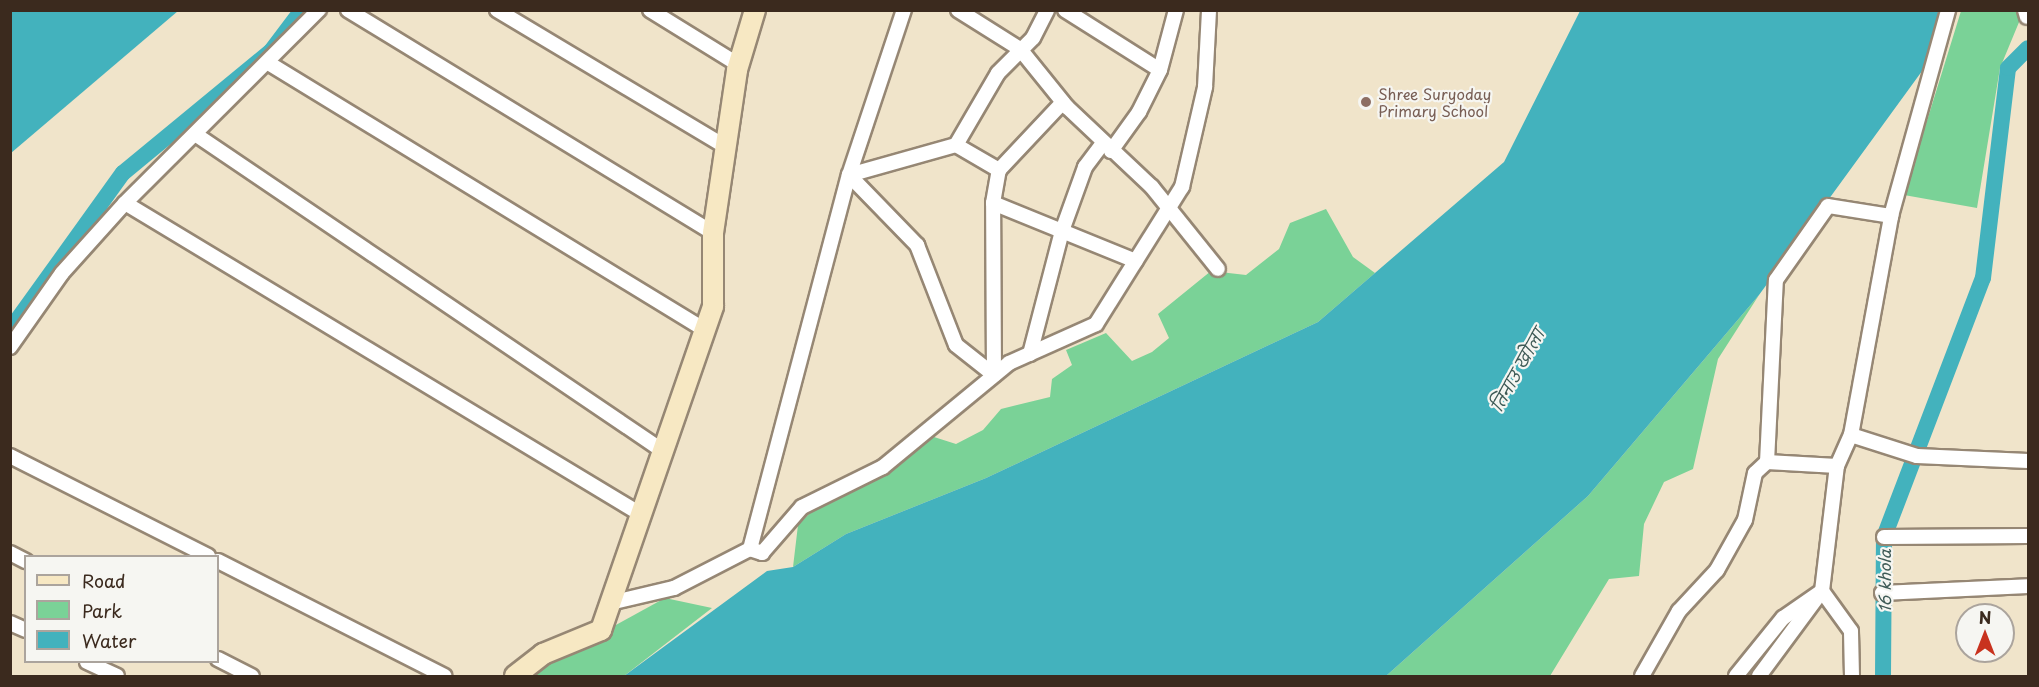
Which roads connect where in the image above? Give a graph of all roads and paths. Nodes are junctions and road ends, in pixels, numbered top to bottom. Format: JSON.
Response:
{"nodes":[{"id":1,"x":319,"y":10,"type":"edge"},
{"id":2,"x":348,"y":10,"type":"edge"},
{"id":3,"x":497,"y":10,"type":"edge"},
{"id":4,"x":650,"y":10,"type":"edge"},
{"id":5,"x":754,"y":10,"type":"edge"},
{"id":6,"x":904,"y":10,"type":"edge"},
{"id":7,"x":958,"y":10,"type":"edge"},
{"id":8,"x":1047,"y":10,"type":"edge"},
{"id":9,"x":1065,"y":10,"type":"edge"},
{"id":10,"x":1176,"y":10,"type":"edge"},
{"id":11,"x":1209,"y":10,"type":"edge"},
{"id":12,"x":1948,"y":10,"type":"edge"},
{"id":13,"x":1020,"y":50,"type":"junction"},
{"id":14,"x":270,"y":64,"type":"junction"},
{"id":15,"x":739,"y":65,"type":"junction"},
{"id":16,"x":1160,"y":70,"type":"junction"},
{"id":17,"x":1063,"y":102,"type":"junction"},
{"id":18,"x":195,"y":134,"type":"junction"},
{"id":19,"x":956,"y":145,"type":"junction"},
{"id":20,"x":726,"y":147,"type":"junction"},
{"id":21,"x":1107,"y":147,"type":"junction"},
{"id":22,"x":999,"y":170,"type":"junction"},
{"id":23,"x":849,"y":176,"type":"junction"},
{"id":24,"x":993,"y":202,"type":"junction"},
{"id":25,"x":125,"y":203,"type":"junction"},
{"id":26,"x":1170,"y":207,"type":"junction"},
{"id":27,"x":1891,"y":216,"type":"junction"},
{"id":28,"x":1062,"y":231,"type":"junction"},
{"id":29,"x":713,"y":233,"type":"junction"},
{"id":30,"x":1136,"y":261,"type":"junction"},
{"id":31,"x":1218,"y":269,"type":"dead end"},
{"id":32,"x":705,"y":330,"type":"junction"},
{"id":33,"x":10,"y":347,"type":"edge"},
{"id":34,"x":1030,"y":354,"type":"junction"},
{"id":35,"x":994,"y":375,"type":"junction"},
{"id":36,"x":1851,"y":435,"type":"junction"},
{"id":37,"x":663,"y":451,"type":"junction"},
{"id":38,"x":10,"y":456,"type":"edge"},
{"id":39,"x":2028,"y":461,"type":"edge"},
{"id":40,"x":1767,"y":462,"type":"junction"},
{"id":41,"x":1837,"y":466,"type":"junction"},
{"id":42,"x":642,"y":515,"type":"junction"},
{"id":43,"x":2028,"y":536,"type":"edge"},
{"id":44,"x":1884,"y":537,"type":"dead end"},
{"id":45,"x":750,"y":549,"type":"junction"},
{"id":46,"x":10,"y":553,"type":"edge"},
{"id":47,"x":206,"y":555,"type":"edge"},
{"id":48,"x":24,"y":560,"type":"edge"},
{"id":49,"x":219,"y":562,"type":"edge"},
{"id":50,"x":2028,"y":586,"type":"edge"},
{"id":51,"x":1822,"y":591,"type":"junction"},
{"id":52,"x":1882,"y":593,"type":"dead end"},
{"id":53,"x":610,"y":603,"type":"junction"},
{"id":54,"x":10,"y":622,"type":"edge"},
{"id":55,"x":24,"y":629,"type":"edge"},
{"id":56,"x":219,"y":660,"type":"edge"},
{"id":57,"x":89,"y":663,"type":"edge"},
{"id":58,"x":117,"y":676,"type":"edge"},
{"id":59,"x":252,"y":676,"type":"edge"},
{"id":60,"x":445,"y":676,"type":"edge"},
{"id":61,"x":515,"y":676,"type":"edge"},
{"id":62,"x":1642,"y":676,"type":"edge"},
{"id":63,"x":1736,"y":676,"type":"edge"},
{"id":64,"x":1759,"y":676,"type":"edge"},
{"id":65,"x":1852,"y":676,"type":"edge"}],
"edges":[{"from":1,"to":14,"type":"street"},
{"from":2,"to":29,"type":"street"},
{"from":3,"to":20,"type":"street"},
{"from":4,"to":15,"type":"street"},
{"from":5,"to":15,"type":"main road"},
{"from":6,"to":23,"type":"street"},
{"from":7,"to":13,"type":"street"},
{"from":8,"to":13,"type":"street"},
{"from":9,"to":16,"type":"street"},
{"from":10,"to":16,"type":"street"},
{"from":11,"to":26,"type":"street"},
{"from":12,"to":27,"type":"street"},
{"from":13,"to":17,"type":"street"},
{"from":13,"to":19,"type":"street"},
{"from":14,"to":18,"type":"street"},
{"from":14,"to":32,"type":"street"},
{"from":15,"to":20,"type":"main road"},
{"from":16,"to":21,"type":"street"},
{"from":17,"to":21,"type":"street"},
{"from":17,"to":22,"type":"street"},
{"from":18,"to":25,"type":"street"},
{"from":18,"to":37,"type":"street"},
{"from":19,"to":22,"type":"street"},
{"from":19,"to":23,"type":"street"},
{"from":20,"to":29,"type":"main road"},
{"from":21,"to":26,"type":"street"},
{"from":21,"to":28,"type":"street"},
{"from":22,"to":24,"type":"street"},
{"from":23,"to":35,"type":"street"},
{"from":23,"to":45,"type":"street"},
{"from":24,"to":28,"type":"street"},
{"from":24,"to":35,"type":"street"},
{"from":25,"to":33,"type":"street"},
{"from":25,"to":42,"type":"street"},
{"from":26,"to":30,"type":"street"},
{"from":26,"to":31,"type":"street"},
{"from":27,"to":36,"type":"street"},
{"from":27,"to":40,"type":"street"},
{"from":28,"to":30,"type":"street"},
{"from":28,"to":34,"type":"street"},
{"from":29,"to":32,"type":"main road"},
{"from":30,"to":34,"type":"street"},
{"from":32,"to":37,"type":"main road"},
{"from":34,"to":35,"type":"street"},
{"from":35,"to":45,"type":"street"},
{"from":36,"to":39,"type":"street"},
{"from":36,"to":41,"type":"street"},
{"from":37,"to":42,"type":"main road"},
{"from":38,"to":47,"type":"street"},
{"from":40,"to":41,"type":"street"},
{"from":40,"to":62,"type":"street"},
{"from":41,"to":51,"type":"street"},
{"from":42,"to":53,"type":"main road"},
{"from":43,"to":44,"type":"street"},
{"from":45,"to":53,"type":"street"},
{"from":46,"to":48,"type":"street"},
{"from":49,"to":60,"type":"street"},
{"from":50,"to":52,"type":"street"},
{"from":51,"to":63,"type":"street"},
{"from":51,"to":64,"type":"street"},
{"from":51,"to":65,"type":"street"},
{"from":53,"to":61,"type":"main road"},
{"from":54,"to":55,"type":"street"},
{"from":56,"to":59,"type":"street"},
{"from":57,"to":58,"type":"street"}]}
